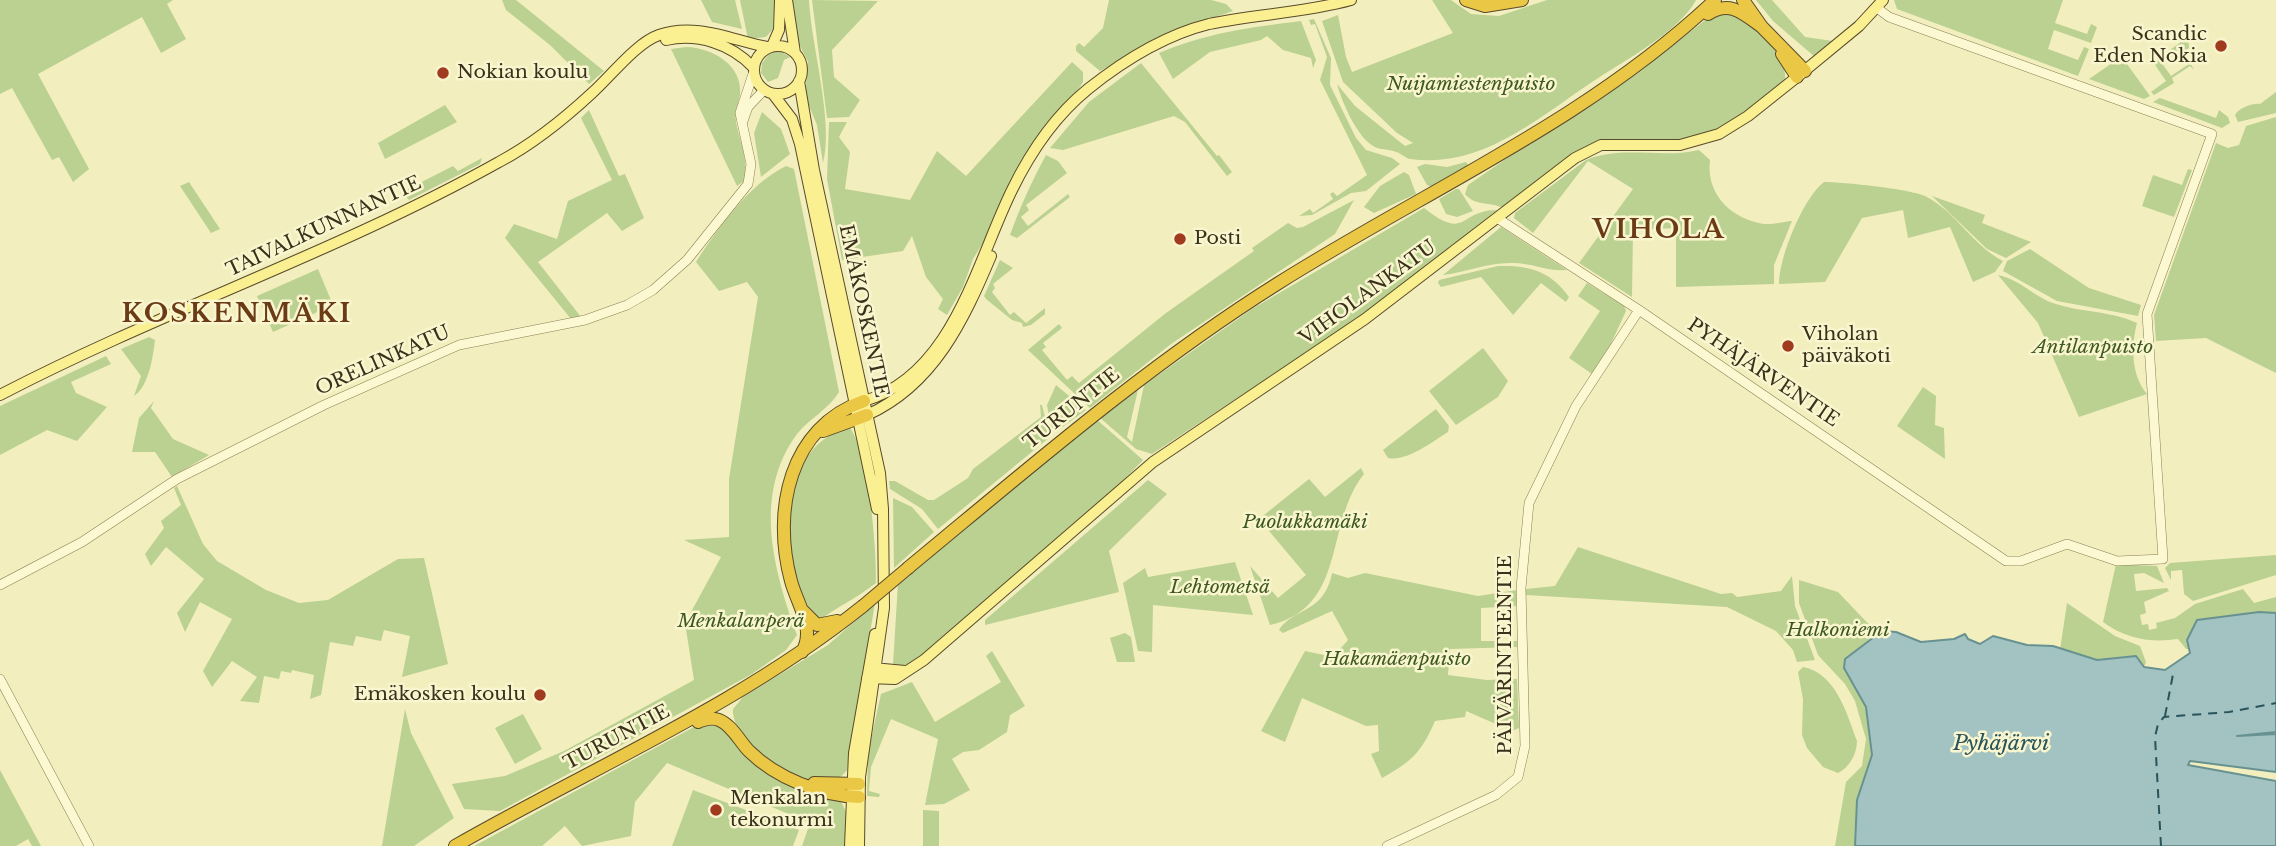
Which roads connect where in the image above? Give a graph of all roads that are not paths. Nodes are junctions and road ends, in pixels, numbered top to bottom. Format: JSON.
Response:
{"nodes":[{"id":1,"x":780,"y":0,"type":"edge"},
{"id":2,"x":787,"y":0,"type":"edge"},
{"id":3,"x":1351,"y":0,"type":"edge"},
{"id":4,"x":1466,"y":0,"type":"edge"},
{"id":5,"x":1522,"y":0,"type":"edge"},
{"id":6,"x":1715,"y":0,"type":"edge"},
{"id":7,"x":1743,"y":0,"type":"edge"},
{"id":8,"x":1880,"y":4,"type":"edge"},
{"id":9,"x":1707,"y":5,"type":"edge"},
{"id":10,"x":1762,"y":27,"type":"junction"},
{"id":11,"x":1681,"y":30,"type":"junction"},
{"id":12,"x":770,"y":47,"type":"junction"},
{"id":13,"x":638,"y":51,"type":"junction"},
{"id":14,"x":795,"y":52,"type":"junction"},
{"id":15,"x":753,"y":71,"type":"junction"},
{"id":16,"x":1801,"y":74,"type":"junction"},
{"id":17,"x":799,"y":81,"type":"junction"},
{"id":18,"x":768,"y":92,"type":"junction"},
{"id":19,"x":743,"y":123,"type":"junction"},
{"id":20,"x":1025,"y":168,"type":"junction"},
{"id":21,"x":1497,"y":218,"type":"junction"},
{"id":22,"x":1639,"y":310,"type":"junction"},
{"id":23,"x":0,"y":395,"type":"edge"},
{"id":24,"x":860,"y":402,"type":"junction"},
{"id":25,"x":863,"y":416,"type":"junction"},
{"id":26,"x":813,"y":436,"type":"junction"},
{"id":27,"x":0,"y":585,"type":"edge"},
{"id":28,"x":797,"y":601,"type":"junction"},
{"id":29,"x":852,"y":614,"type":"junction"},
{"id":30,"x":802,"y":653,"type":"junction"},
{"id":31,"x":872,"y":673,"type":"junction"},
{"id":32,"x":0,"y":679,"type":"edge"},
{"id":33,"x":737,"y":695,"type":"junction"},
{"id":34,"x":671,"y":731,"type":"junction"},
{"id":35,"x":736,"y":735,"type":"junction"},
{"id":36,"x":855,"y":790,"type":"junction"},
{"id":37,"x":89,"y":846,"type":"edge"},
{"id":38,"x":455,"y":846,"type":"edge"},
{"id":39,"x":850,"y":846,"type":"edge"},
{"id":40,"x":859,"y":846,"type":"edge"},
{"id":41,"x":1387,"y":846,"type":"edge"}],
"edges":[{"from":1,"to":12,"type":"main road"},
{"from":2,"to":14,"type":"main road"},
{"from":3,"to":20,"type":"main road"},
{"from":4,"to":5,"type":"highway"},
{"from":6,"to":9,"type":"highway","name":"TURUNTIE"},
{"from":7,"to":10,"type":"highway"},
{"from":8,"to":16,"type":"main road","name":"VIHOLANKATU"},
{"from":8,"to":22,"type":"street","name":"PYHÄJÄRVENTIE"},
{"from":9,"to":11,"type":"highway","name":"TURUNTIE"},
{"from":10,"to":11,"type":"highway"},
{"from":10,"to":16,"type":"highway"},
{"from":11,"to":29,"type":"highway","name":"TURUNTIE","bridge":true},
{"from":12,"to":13,"type":"main road","name":"TAIVALKUNNANTIE"},
{"from":12,"to":14,"type":"main road"},
{"from":12,"to":15,"type":"main road"},
{"from":13,"to":15,"type":"main road","name":"TAIVALKUNNANTIE"},
{"from":13,"to":23,"type":"main road","name":"TAIVALKUNNANTIE"},
{"from":14,"to":17,"type":"main road"},
{"from":15,"to":18,"type":"main road"},
{"from":15,"to":19,"type":"street","name":"ORELINKATU"},
{"from":16,"to":21,"type":"main road","name":"VIHOLANKATU"},
{"from":17,"to":18,"type":"main road"},
{"from":17,"to":24,"type":"main road","name":"EMÄKOSKENTIE"},
{"from":18,"to":19,"type":"street"},
{"from":18,"to":24,"type":"main road","name":"EMÄKOSKENTIE"},
{"from":19,"to":27,"type":"street","name":"ORELINKATU"},
{"from":20,"to":24,"type":"main road"},
{"from":20,"to":25,"type":"main road"},
{"from":21,"to":22,"type":"street","name":"PYHÄJÄRVENTIE"},
{"from":21,"to":31,"type":"main road","name":"VIHOLANKATU"},
{"from":22,"to":41,"type":"street","name":"PÄIVÄRINTEENTIE"},
{"from":24,"to":25,"type":"main road","name":"EMÄKOSKENTIE"},
{"from":24,"to":26,"type":"highway"},
{"from":25,"to":26,"type":"highway"},
{"from":25,"to":31,"type":"main road","name":"EMÄKOSKENTIE"},
{"from":26,"to":28,"type":"highway"},
{"from":28,"to":29,"type":"highway"},
{"from":28,"to":30,"type":"highway"},
{"from":29,"to":30,"type":"highway","name":"TURUNTIE"},
{"from":30,"to":33,"type":"highway","name":"TURUNTIE"},
{"from":31,"to":36,"type":"main road","name":"EMÄKOSKENTIE"},
{"from":32,"to":37,"type":"street"},
{"from":33,"to":34,"type":"highway","name":"TURUNTIE"},
{"from":33,"to":35,"type":"highway"},
{"from":34,"to":35,"type":"highway"},
{"from":34,"to":38,"type":"highway","name":"TURUNTIE"},
{"from":35,"to":36,"type":"highway"},
{"from":36,"to":39,"type":"main road"},
{"from":36,"to":40,"type":"main road"}]}
